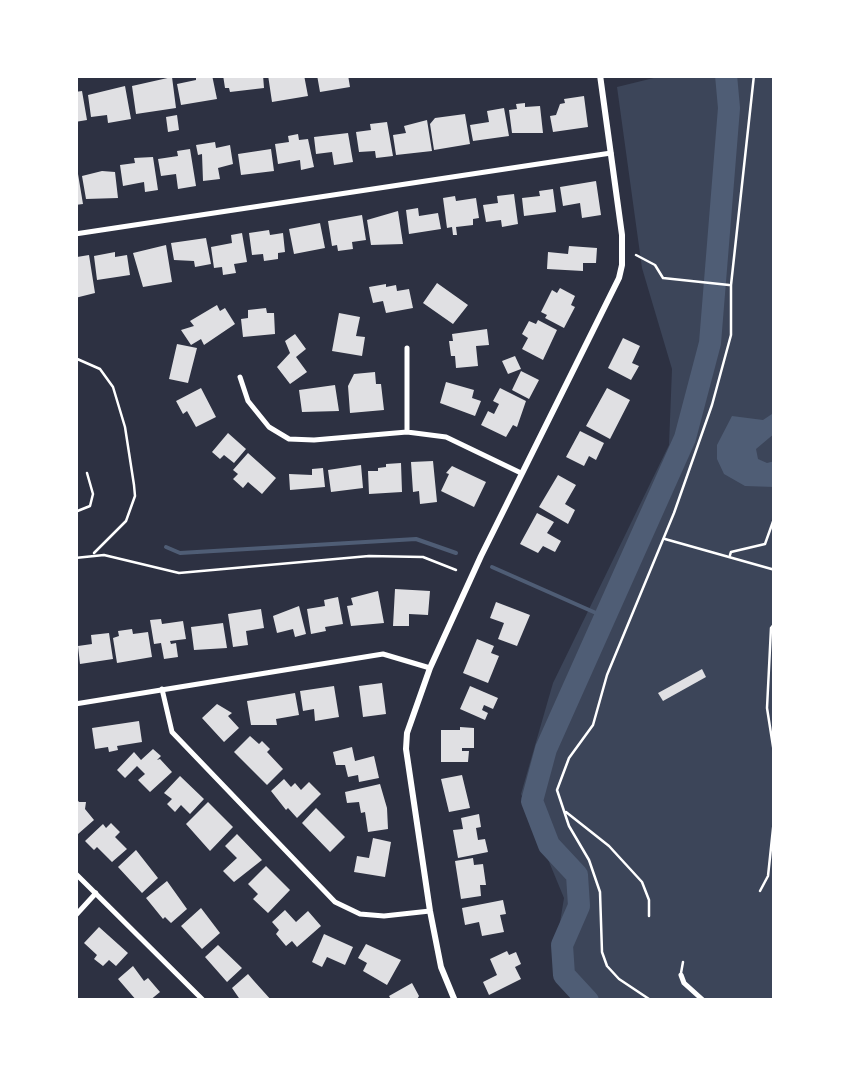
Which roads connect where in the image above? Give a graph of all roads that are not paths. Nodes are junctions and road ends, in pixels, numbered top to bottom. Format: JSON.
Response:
{"nodes":[{"id":1,"x":600,"y":75,"type":"edge"},
{"id":2,"x":612,"y":153,"type":"junction"},
{"id":3,"x":75,"y":234,"type":"edge"},
{"id":4,"x":407,"y":348,"type":"dead end"},
{"id":5,"x":240,"y":377,"type":"dead end"},
{"id":6,"x":408,"y":432,"type":"junction"},
{"id":7,"x":521,"y":473,"type":"junction"},
{"id":8,"x":430,"y":668,"type":"junction"},
{"id":9,"x":162,"y":689,"type":"junction"},
{"id":10,"x":75,"y":704,"type":"edge"},
{"id":11,"x":75,"y":874,"type":"edge"},
{"id":12,"x":96,"y":893,"type":"junction"},
{"id":13,"x":430,"y":910,"type":"junction"},
{"id":14,"x":75,"y":916,"type":"edge"},
{"id":15,"x":683,"y":962,"type":"dead end"},
{"id":16,"x":681,"y":974,"type":"joint"},
{"id":17,"x":204,"y":1001,"type":"edge"},
{"id":18,"x":455,"y":1001,"type":"edge"},
{"id":19,"x":704,"y":1001,"type":"edge"}],
"edges":[{"from":1,"to":2,"type":"street"},
{"from":2,"to":3,"type":"street"},
{"from":2,"to":7,"type":"street"},
{"from":4,"to":6,"type":"street"},
{"from":5,"to":6,"type":"street"},
{"from":6,"to":7,"type":"street"},
{"from":7,"to":8,"type":"street"},
{"from":8,"to":9,"type":"street"},
{"from":8,"to":13,"type":"street"},
{"from":9,"to":10,"type":"street"},
{"from":9,"to":13,"type":"street"},
{"from":11,"to":12,"type":"street"},
{"from":12,"to":14,"type":"street"},
{"from":12,"to":17,"type":"street"},
{"from":13,"to":18,"type":"street"},
{"from":15,"to":16,"type":"lane"},
{"from":16,"to":19,"type":"street"}]}
